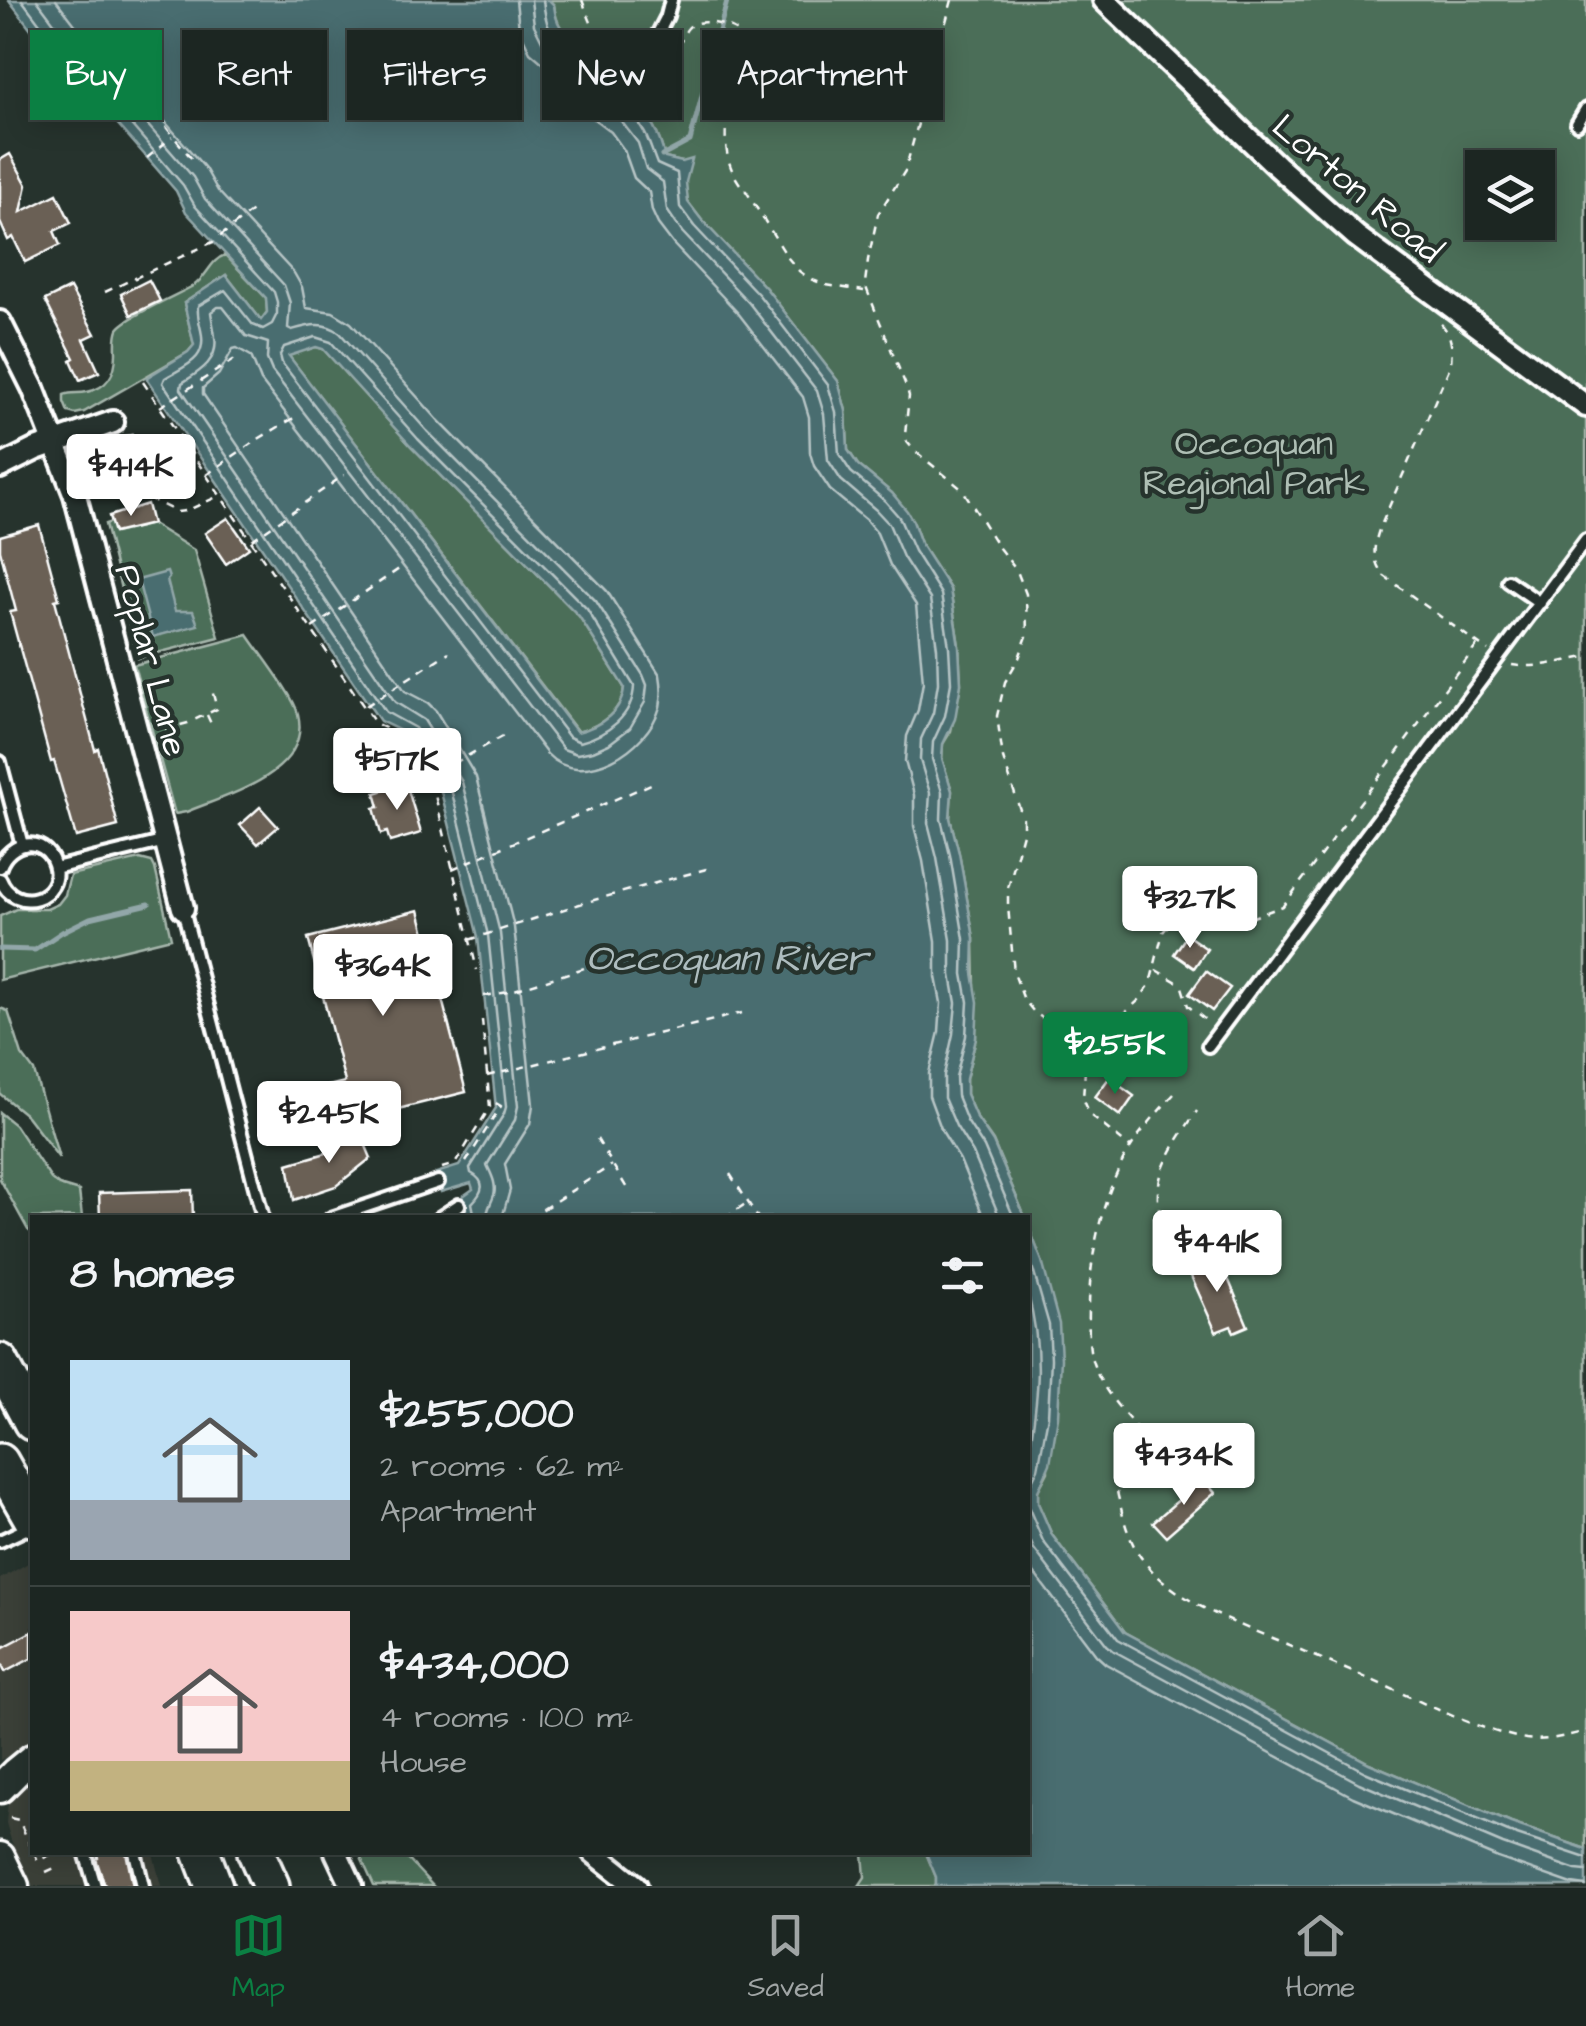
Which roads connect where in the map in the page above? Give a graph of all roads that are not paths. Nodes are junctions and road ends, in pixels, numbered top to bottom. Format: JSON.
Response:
{"nodes":[{"id":1,"x":670,"y":0,"type":"edge"},
{"id":2,"x":1104,"y":0,"type":"edge"},
{"id":3,"x":660,"y":30,"type":"edge"},
{"id":4,"x":1586,"y":109,"type":"edge"},
{"id":5,"x":1577,"y":124,"type":"dead end"},
{"id":6,"x":0,"y":322,"type":"edge"},
{"id":7,"x":1586,"y":406,"type":"edge"},
{"id":8,"x":120,"y":429,"type":"road end"},
{"id":9,"x":56,"y":442,"type":"junction"},
{"id":10,"x":0,"y":466,"type":"edge"},
{"id":11,"x":1586,"y":540,"type":"edge"},
{"id":12,"x":1508,"y":581,"type":"dead end"},
{"id":13,"x":1540,"y":602,"type":"junction"},
{"id":14,"x":0,"y":762,"type":"edge"},
{"id":15,"x":166,"y":841,"type":"junction"},
{"id":16,"x":22,"y":845,"type":"junction"},
{"id":17,"x":0,"y":867,"type":"edge"},
{"id":18,"x":56,"y":868,"type":"junction"},
{"id":19,"x":0,"y":879,"type":"edge"},
{"id":20,"x":4,"y":896,"type":"edge"},
{"id":21,"x":182,"y":908,"type":"joint"},
{"id":22,"x":1208,"y":1046,"type":"dead end"},
{"id":23,"x":438,"y":1182,"type":"dead end"},
{"id":24,"x":459,"y":1205,"type":"dead end"},
{"id":25,"x":262,"y":1215,"type":"edge"},
{"id":26,"x":340,"y":1215,"type":"edge"},
{"id":27,"x":444,"y":1215,"type":"edge"},
{"id":28,"x":0,"y":1362,"type":"edge"},
{"id":29,"x":30,"y":1418,"type":"edge"},
{"id":30,"x":0,"y":1462,"type":"edge"},
{"id":31,"x":30,"y":1514,"type":"edge"},
{"id":32,"x":30,"y":1527,"type":"edge"},
{"id":33,"x":0,"y":1541,"type":"edge"},
{"id":34,"x":30,"y":1760,"type":"edge"},
{"id":35,"x":0,"y":1788,"type":"edge"},
{"id":36,"x":86,"y":1855,"type":"edge"},
{"id":37,"x":136,"y":1855,"type":"edge"},
{"id":38,"x":202,"y":1855,"type":"edge"},
{"id":39,"x":234,"y":1855,"type":"edge"},
{"id":40,"x":257,"y":1855,"type":"edge"},
{"id":41,"x":337,"y":1855,"type":"edge"},
{"id":42,"x":597,"y":1855,"type":"edge"},
{"id":43,"x":0,"y":1857,"type":"edge"},
{"id":44,"x":14,"y":1886,"type":"edge"},
{"id":45,"x":95,"y":1886,"type":"edge"},
{"id":46,"x":144,"y":1886,"type":"edge"},
{"id":47,"x":214,"y":1886,"type":"edge"},
{"id":48,"x":247,"y":1886,"type":"edge"},
{"id":49,"x":271,"y":1886,"type":"edge"},
{"id":50,"x":352,"y":1886,"type":"edge"},
{"id":51,"x":636,"y":1886,"type":"edge"}],
"edges":[{"from":1,"to":3,"type":"lane"},
{"from":2,"to":7,"type":"street","name":"Lorton Road"},
{"from":4,"to":5,"type":"lane"},
{"from":6,"to":9,"type":"street","name":"Poplar Lane"},
{"from":8,"to":9,"type":"street"},
{"from":9,"to":10,"type":"street"},
{"from":9,"to":15,"type":"street","name":"Poplar Lane"},
{"from":11,"to":13,"type":"lane"},
{"from":12,"to":13,"type":"lane"},
{"from":13,"to":22,"type":"lane"},
{"from":14,"to":16,"type":"lane"},
{"from":15,"to":18,"type":"lane"},
{"from":15,"to":21,"type":"street","name":"Poplar Lane"},
{"from":16,"to":17,"type":"lane"},
{"from":16,"to":18,"type":"lane"},
{"from":18,"to":20,"type":"lane"},
{"from":19,"to":20,"type":"lane"},
{"from":21,"to":25,"type":"lane"},
{"from":23,"to":26,"type":"lane"},
{"from":24,"to":27,"type":"lane"},
{"from":28,"to":29,"type":"highway"},
{"from":30,"to":31,"type":"highway"},
{"from":32,"to":33,"type":"lane"},
{"from":34,"to":35,"type":"street"},
{"from":36,"to":45,"type":"lane"},
{"from":37,"to":46,"type":"lane"},
{"from":38,"to":47,"type":"highway"},
{"from":39,"to":48,"type":"highway"},
{"from":40,"to":49,"type":"highway"},
{"from":41,"to":50,"type":"street"},
{"from":42,"to":51,"type":"street"},
{"from":43,"to":44,"type":"street"}]}
